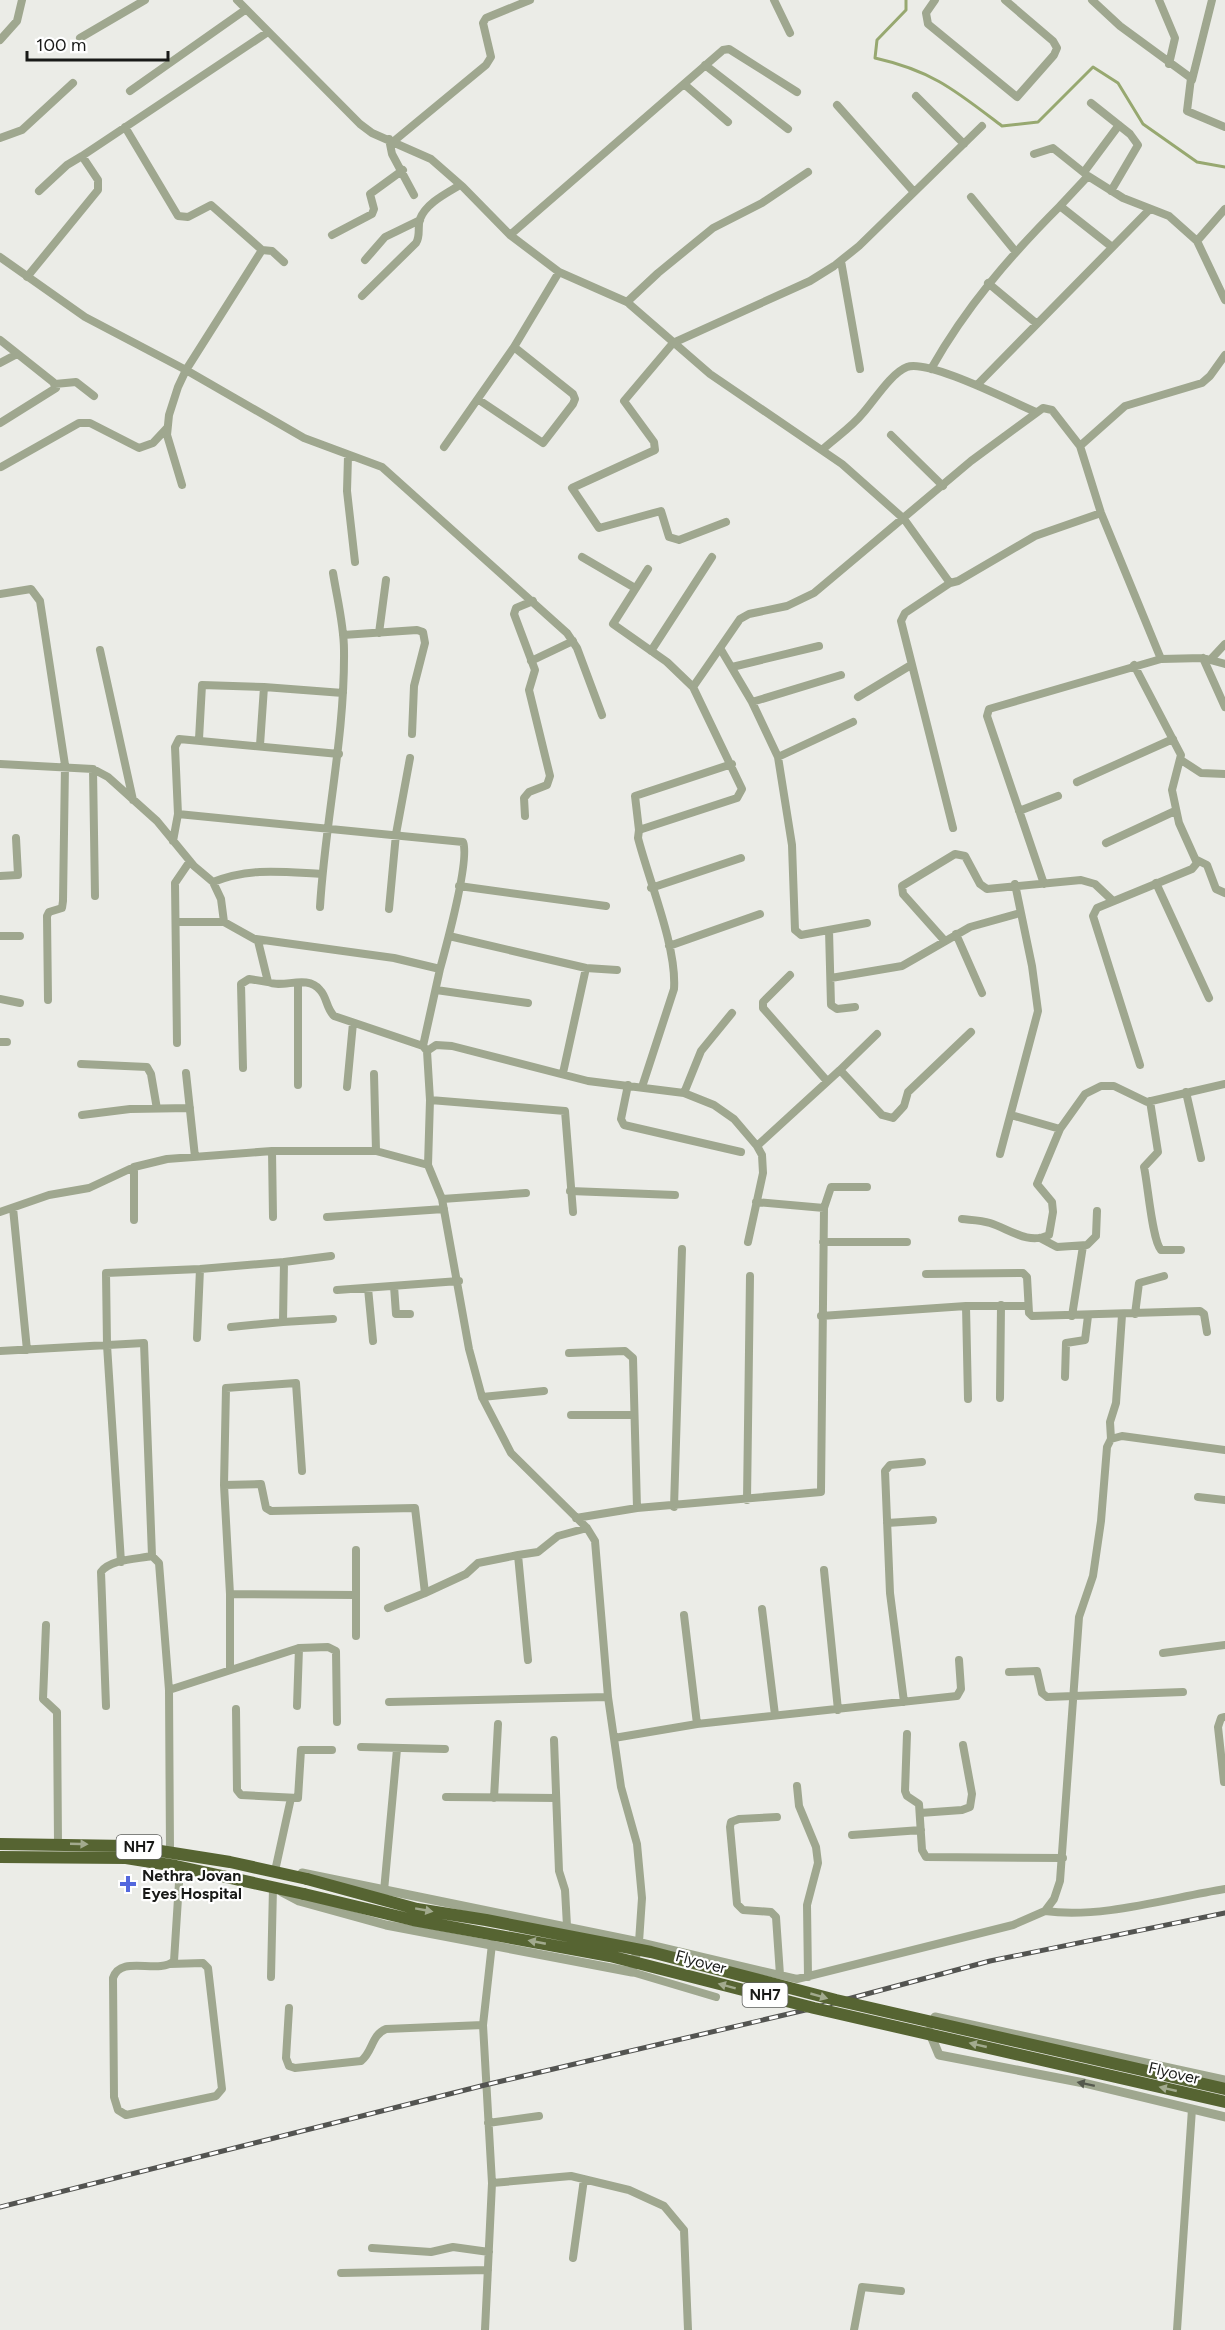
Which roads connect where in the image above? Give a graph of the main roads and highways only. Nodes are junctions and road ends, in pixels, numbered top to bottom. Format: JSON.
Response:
{"nodes":[{"id":1,"x":0,"y":1844,"type":"edge"},
{"id":2,"x":0,"y":1857,"type":"edge"},
{"id":3,"x":1225,"y":2089,"type":"edge"},
{"id":4,"x":1225,"y":2102,"type":"edge"}],
"edges":[{"from":1,"to":3,"type":"highway","name":"Flyover","number":"NH7","one_way":true,"bridge":true},
{"from":4,"to":2,"type":"highway","name":"Flyover","number":"NH7","one_way":true,"bridge":true}]}
